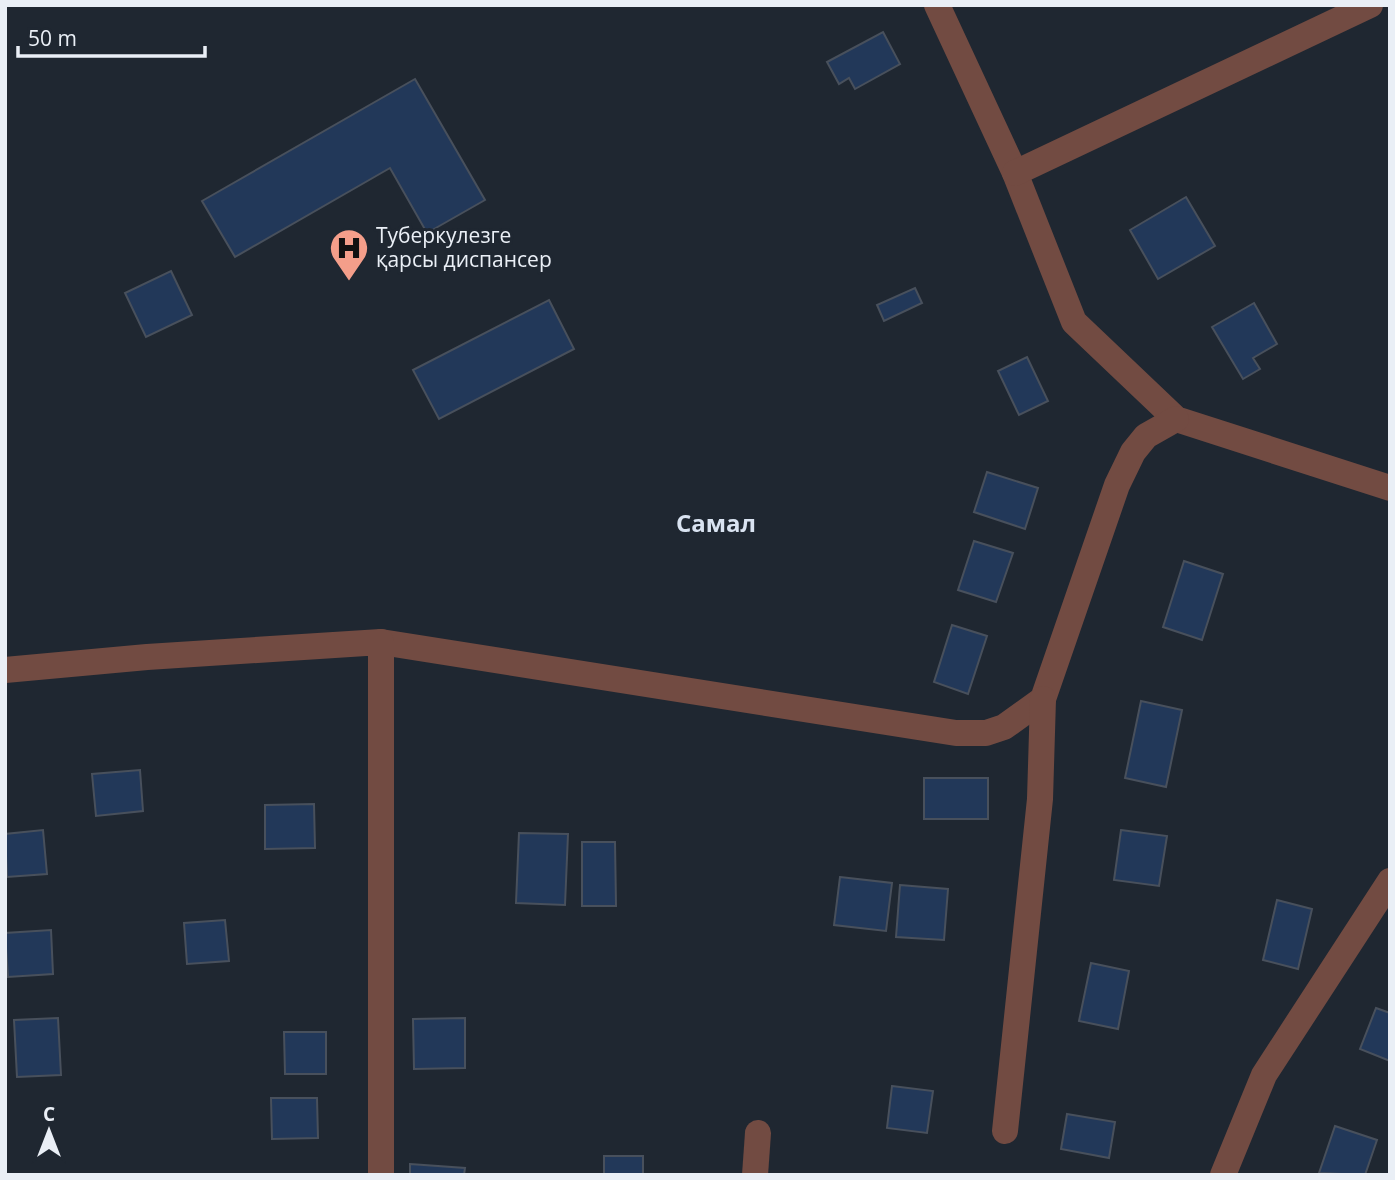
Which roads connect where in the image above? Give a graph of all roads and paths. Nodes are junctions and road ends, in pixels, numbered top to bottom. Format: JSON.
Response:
{"nodes":[{"id":1,"x":937,"y":5,"type":"edge"},
{"id":2,"x":1370,"y":5,"type":"edge"},
{"id":3,"x":1015,"y":173,"type":"junction"},
{"id":4,"x":1176,"y":419,"type":"junction"},
{"id":5,"x":1390,"y":488,"type":"edge"},
{"id":6,"x":381,"y":642,"type":"junction"},
{"id":7,"x":5,"y":670,"type":"edge"},
{"id":8,"x":1043,"y":699,"type":"junction"},
{"id":9,"x":1390,"y":881,"type":"edge"},
{"id":10,"x":1004,"y":1131,"type":"dead end"},
{"id":11,"x":758,"y":1133,"type":"dead end"},
{"id":12,"x":381,"y":1175,"type":"edge"},
{"id":13,"x":755,"y":1175,"type":"edge"},
{"id":14,"x":1223,"y":1175,"type":"edge"}],
"edges":[{"from":1,"to":3,"type":"street"},
{"from":2,"to":3,"type":"street"},
{"from":3,"to":4,"type":"street"},
{"from":4,"to":5,"type":"street"},
{"from":4,"to":8,"type":"street"},
{"from":6,"to":7,"type":"street"},
{"from":6,"to":8,"type":"street"},
{"from":6,"to":12,"type":"street"},
{"from":8,"to":10,"type":"street"},
{"from":9,"to":14,"type":"street"},
{"from":11,"to":13,"type":"street"}]}
